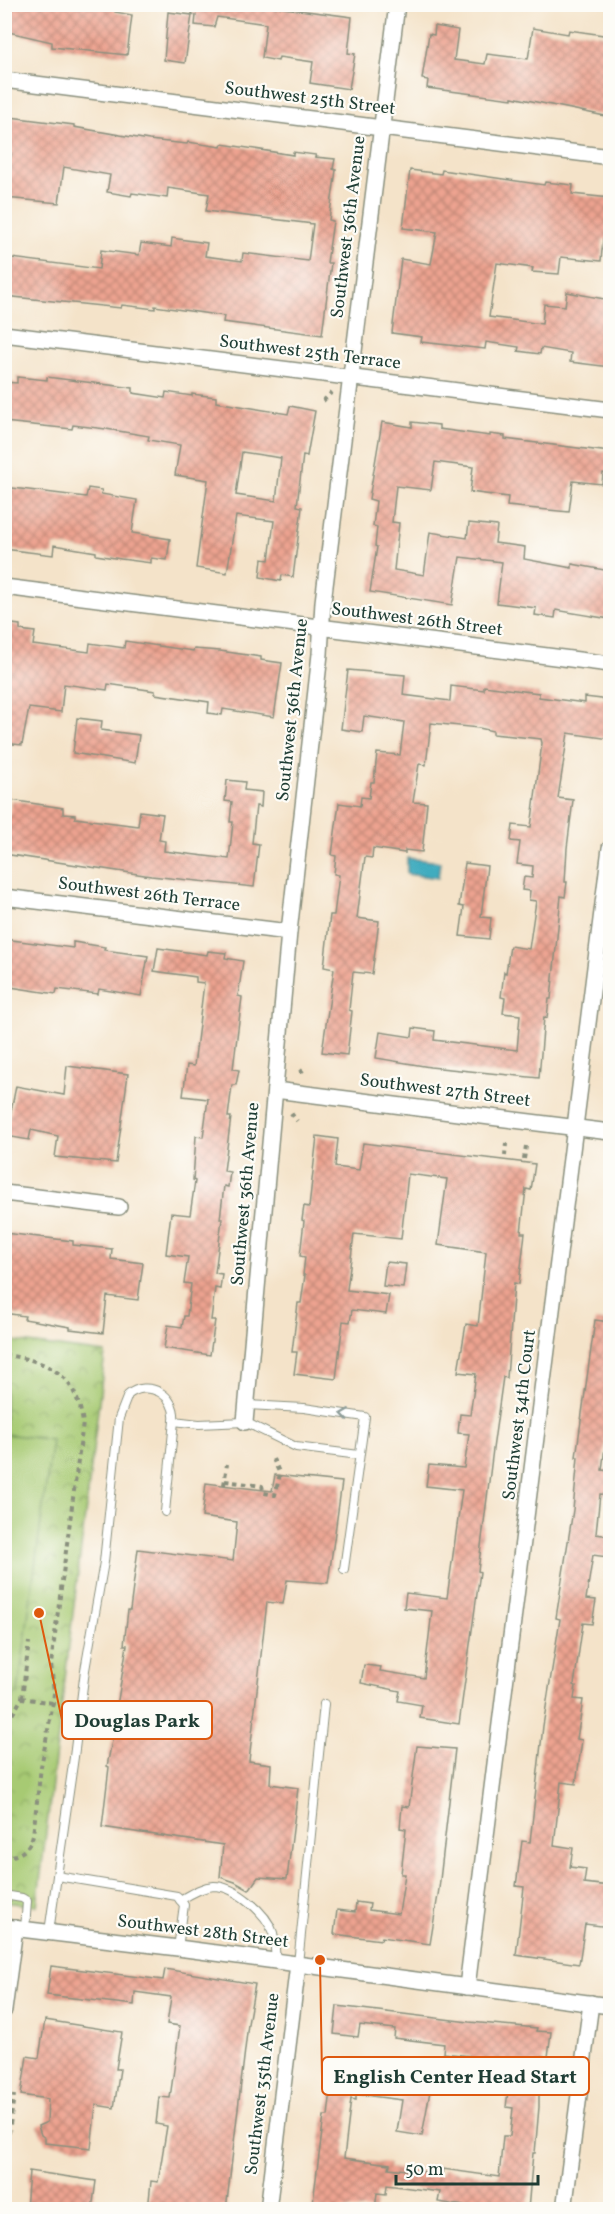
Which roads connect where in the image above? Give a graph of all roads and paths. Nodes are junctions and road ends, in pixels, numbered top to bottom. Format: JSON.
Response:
{"nodes":[{"id":1,"x":397,"y":4,"type":"edge"},
{"id":2,"x":4,"y":80,"type":"edge"},
{"id":3,"x":382,"y":128,"type":"junction"},
{"id":4,"x":610,"y":157,"type":"edge"},
{"id":5,"x":4,"y":334,"type":"edge"},
{"id":6,"x":328,"y":348,"type":"dead end"},
{"id":7,"x":338,"y":360,"type":"dead end"},
{"id":8,"x":350,"y":377,"type":"junction"},
{"id":9,"x":332,"y":392,"type":"dead end"},
{"id":10,"x":322,"y":401,"type":"dead end"},
{"id":11,"x":610,"y":410,"type":"edge"},
{"id":12,"x":4,"y":587,"type":"edge"},
{"id":13,"x":322,"y":628,"type":"junction"},
{"id":14,"x":610,"y":664,"type":"edge"},
{"id":15,"x":610,"y":848,"type":"edge"},
{"id":16,"x":4,"y":897,"type":"edge"},
{"id":17,"x":289,"y":932,"type":"junction"},
{"id":18,"x":306,"y":1067,"type":"dead end"},
{"id":19,"x":300,"y":1073,"type":"dead end"},
{"id":20,"x":275,"y":1090,"type":"junction"},
{"id":21,"x":291,"y":1113,"type":"dead end"},
{"id":22,"x":297,"y":1121,"type":"dead end"},
{"id":23,"x":576,"y":1128,"type":"junction"},
{"id":24,"x":610,"y":1132,"type":"edge"},
{"id":25,"x":506,"y":1143,"type":"dead end"},
{"id":26,"x":526,"y":1146,"type":"dead end"},
{"id":27,"x":505,"y":1156,"type":"dead end"},
{"id":28,"x":524,"y":1159,"type":"dead end"},
{"id":29,"x":4,"y":1193,"type":"edge"},
{"id":30,"x":119,"y":1207,"type":"dead end"},
{"id":31,"x":4,"y":1355,"type":"edge"},
{"id":32,"x":247,"y":1405,"type":"junction"},
{"id":33,"x":174,"y":1421,"type":"junction"},
{"id":34,"x":245,"y":1422,"type":"junction"},
{"id":35,"x":359,"y":1455,"type":"junction"},
{"id":36,"x":273,"y":1459,"type":"dead end"},
{"id":37,"x":227,"y":1464,"type":"dead end"},
{"id":38,"x":165,"y":1512,"type":"dead end"},
{"id":39,"x":344,"y":1569,"type":"dead end"},
{"id":40,"x":29,"y":1641,"type":"dead end"},
{"id":41,"x":22,"y":1698,"type":"junction"},
{"id":42,"x":53,"y":1703,"type":"junction"},
{"id":43,"x":324,"y":1704,"type":"dead end"},
{"id":44,"x":4,"y":1714,"type":"edge"},
{"id":45,"x":4,"y":1857,"type":"edge"},
{"id":46,"x":57,"y":1875,"type":"junction"},
{"id":47,"x":4,"y":1895,"type":"edge"},
{"id":48,"x":180,"y":1900,"type":"junction"},
{"id":49,"x":15,"y":1928,"type":"edge"},
{"id":50,"x":49,"y":1932,"type":"junction"},
{"id":51,"x":178,"y":1948,"type":"junction"},
{"id":52,"x":276,"y":1961,"type":"junction"},
{"id":53,"x":298,"y":1964,"type":"junction"},
{"id":54,"x":467,"y":1987,"type":"junction"},
{"id":55,"x":591,"y":2003,"type":"junction"},
{"id":56,"x":610,"y":2006,"type":"edge"},
{"id":57,"x":4,"y":2010,"type":"edge"},
{"id":58,"x":14,"y":2094,"type":"dead end"},
{"id":59,"x":4,"y":2169,"type":"edge"},
{"id":60,"x":268,"y":2210,"type":"edge"},
{"id":61,"x":564,"y":2210,"type":"edge"}],
"edges":[{"from":1,"to":3,"type":"street","name":"Southwest 36th Avenue"},
{"from":2,"to":3,"type":"street","name":"Southwest 25th Street"},
{"from":3,"to":4,"type":"street","name":"Southwest 25th Street"},
{"from":3,"to":8,"type":"street","name":"Southwest 36th Avenue"},
{"from":5,"to":8,"type":"street","name":"Southwest 25th Terrace"},
{"from":6,"to":7,"type":"path"},
{"from":8,"to":11,"type":"street","name":"Southwest 25th Terrace"},
{"from":8,"to":13,"type":"street","name":"Southwest 36th Avenue"},
{"from":9,"to":10,"type":"path"},
{"from":12,"to":13,"type":"street","name":"Southwest 26th Street"},
{"from":13,"to":14,"type":"street","name":"Southwest 26th Street"},
{"from":13,"to":17,"type":"street","name":"Southwest 36th Avenue"},
{"from":15,"to":23,"type":"street","name":"Southwest 34th Court"},
{"from":16,"to":17,"type":"street","name":"Southwest 26th Terrace"},
{"from":17,"to":20,"type":"street","name":"Southwest 36th Avenue"},
{"from":18,"to":19,"type":"path"},
{"from":20,"to":23,"type":"street","name":"Southwest 27th Street"},
{"from":20,"to":32,"type":"street","name":"Southwest 36th Avenue"},
{"from":21,"to":22,"type":"path"},
{"from":23,"to":24,"type":"street","name":"Southwest 27th Street"},
{"from":23,"to":54,"type":"street","name":"Southwest 34th Court"},
{"from":25,"to":27,"type":"path"},
{"from":26,"to":28,"type":"path"},
{"from":29,"to":30,"type":"street"},
{"from":31,"to":42,"type":"path"},
{"from":32,"to":34,"type":"street","name":"Southwest 36th Avenue"},
{"from":35,"to":32,"type":"lane","one_way":true},
{"from":33,"to":34,"type":"lane"},
{"from":33,"to":38,"type":"lane"},
{"from":33,"to":46,"type":"lane"},
{"from":34,"to":35,"type":"lane"},
{"from":35,"to":39,"type":"lane"},
{"from":36,"to":37,"type":"path"},
{"from":40,"to":41,"type":"path"},
{"from":41,"to":42,"type":"path"},
{"from":41,"to":44,"type":"path"},
{"from":42,"to":45,"type":"path"},
{"from":43,"to":53,"type":"lane"},
{"from":46,"to":48,"type":"lane"},
{"from":46,"to":50,"type":"lane"},
{"from":47,"to":49,"type":"lane"},
{"from":48,"to":51,"type":"lane"},
{"from":48,"to":52,"type":"lane"},
{"from":49,"to":50,"type":"street","name":"Southwest 28th Street"},
{"from":49,"to":57,"type":"street"},
{"from":50,"to":51,"type":"street","name":"Southwest 28th Street"},
{"from":51,"to":52,"type":"street","name":"Southwest 28th Street"},
{"from":52,"to":53,"type":"street","name":"Southwest 28th Street"},
{"from":53,"to":54,"type":"street","name":"Southwest 28th Street"},
{"from":53,"to":60,"type":"street","name":"Southwest 35th Avenue"},
{"from":54,"to":55,"type":"street","name":"Southwest 28th Street"},
{"from":55,"to":56,"type":"street","name":"Southwest 28th Street"},
{"from":55,"to":61,"type":"street"},
{"from":58,"to":59,"type":"path"}]}
